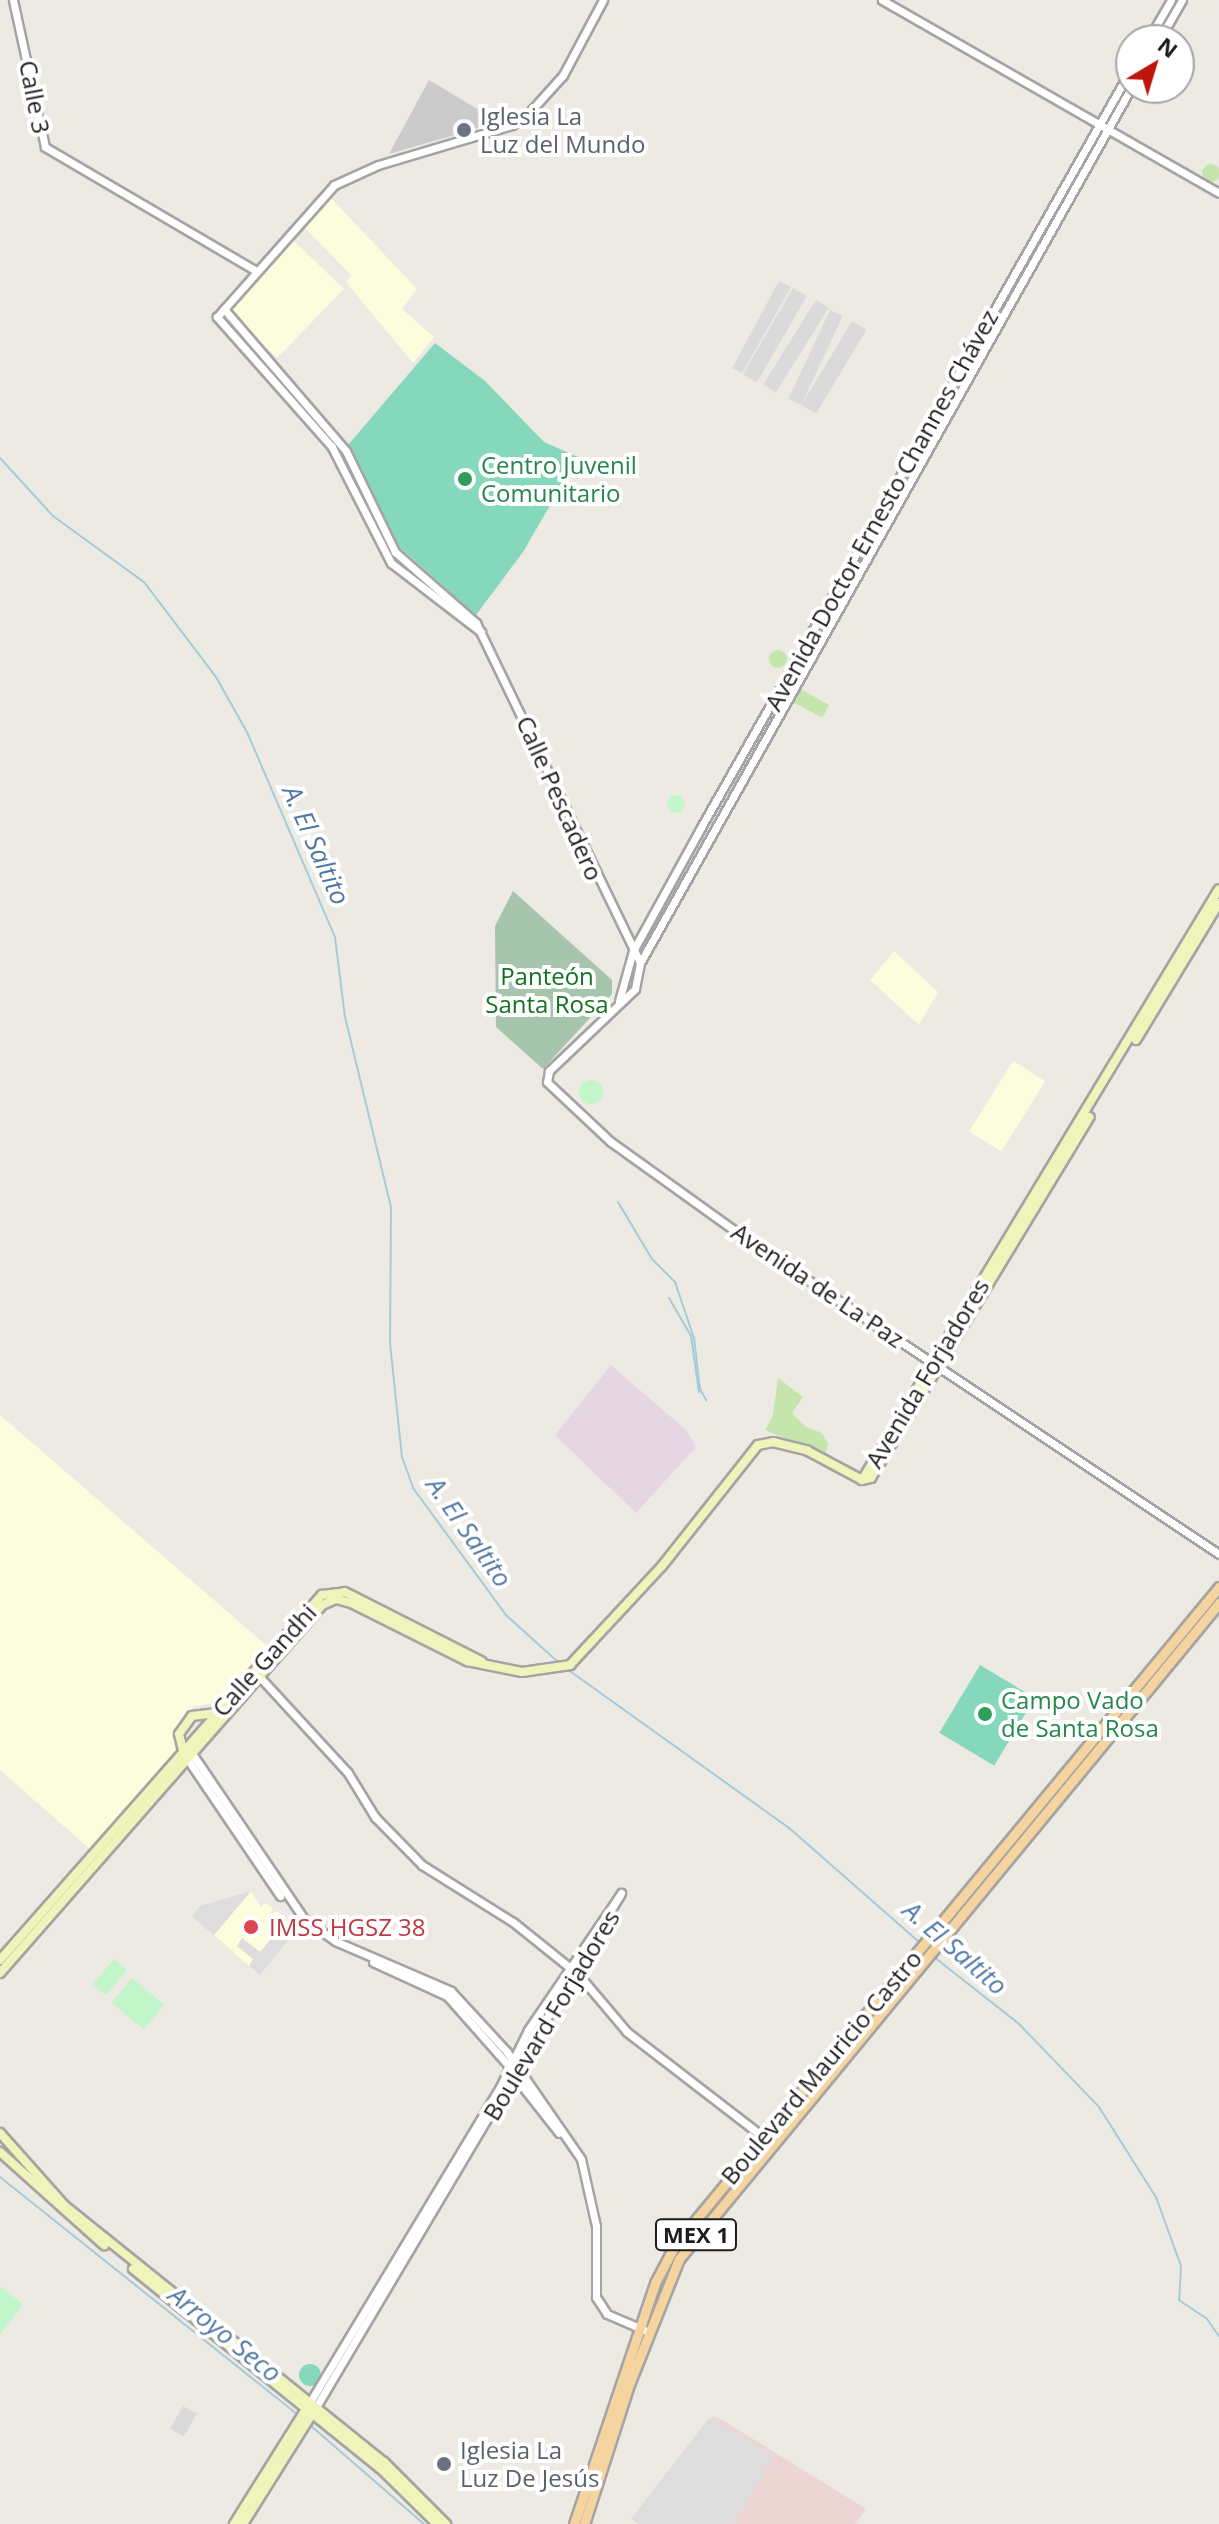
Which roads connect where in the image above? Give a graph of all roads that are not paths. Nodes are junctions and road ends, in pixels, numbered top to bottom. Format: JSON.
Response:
{"nodes":[{"id":1,"x":13,"y":0,"type":"edge"},
{"id":2,"x":603,"y":0,"type":"edge"},
{"id":3,"x":882,"y":0,"type":"edge"},
{"id":4,"x":1171,"y":0,"type":"edge"},
{"id":5,"x":1182,"y":0,"type":"edge"},
{"id":6,"x":1157,"y":24,"type":"edge"},
{"id":7,"x":1168,"y":24,"type":"edge"},
{"id":8,"x":1115,"y":102,"type":"edge"},
{"id":9,"x":1119,"y":104,"type":"edge"},
{"id":10,"x":1104,"y":125,"type":"junction"},
{"id":11,"x":1219,"y":193,"type":"edge"},
{"id":12,"x":256,"y":271,"type":"junction"},
{"id":13,"x":224,"y":309,"type":"junction"},
{"id":14,"x":302,"y":397,"type":"junction"},
{"id":15,"x":294,"y":403,"type":"junction"},
{"id":16,"x":369,"y":501,"type":"junction"},
{"id":17,"x":360,"y":504,"type":"junction"},
{"id":18,"x":481,"y":632,"type":"junction"},
{"id":19,"x":1219,"y":889,"type":"edge"},
{"id":20,"x":1219,"y":903,"type":"edge"},
{"id":21,"x":633,"y":951,"type":"junction"},
{"id":22,"x":640,"y":963,"type":"junction"},
{"id":23,"x":619,"y":1001,"type":"junction"},
{"id":24,"x":547,"y":1082,"type":"joint"},
{"id":25,"x":936,"y":1363,"type":"junction"},
{"id":26,"x":862,"y":1480,"type":"joint"},
{"id":27,"x":1219,"y":1554,"type":"edge"},
{"id":28,"x":1219,"y":1587,"type":"edge"},
{"id":29,"x":1219,"y":1603,"type":"edge"},
{"id":30,"x":257,"y":1673,"type":"junction"},
{"id":31,"x":216,"y":1713,"type":"junction"},
{"id":32,"x":186,"y":1750,"type":"junction"},
{"id":33,"x":91,"y":1860,"type":"junction"},
{"id":34,"x":928,"y":1946,"type":"junction"},
{"id":35,"x":0,"y":1960,"type":"edge"},
{"id":36,"x":915,"y":1962,"type":"junction"},
{"id":37,"x":574,"y":1972,"type":"junction"},
{"id":38,"x":0,"y":1975,"type":"edge"},
{"id":39,"x":513,"y":2068,"type":"junction"},
{"id":40,"x":0,"y":2133,"type":"edge"},
{"id":41,"x":762,"y":2136,"type":"junction"},
{"id":42,"x":0,"y":2152,"type":"edge"},
{"id":43,"x":62,"y":2207,"type":"junction"},
{"id":44,"x":644,"y":2330,"type":"junction"},
{"id":45,"x":310,"y":2409,"type":"junction"},
{"id":46,"x":300,"y":2425,"type":"junction"},
{"id":47,"x":234,"y":2524,"type":"edge"},
{"id":48,"x":243,"y":2524,"type":"edge"},
{"id":49,"x":437,"y":2524,"type":"edge"},
{"id":50,"x":446,"y":2524,"type":"edge"},
{"id":51,"x":574,"y":2524,"type":"edge"},
{"id":52,"x":584,"y":2524,"type":"edge"}],
"edges":[{"from":1,"to":12,"type":"street","name":"Calle 3"},
{"from":2,"to":12,"type":"street"},
{"from":3,"to":10,"type":"street"},
{"from":4,"to":6,"type":"street"},
{"from":5,"to":7,"type":"street"},
{"from":8,"to":10,"type":"street","name":"Avenida Doctor Ernesto Channes Chávez"},
{"from":9,"to":10,"type":"street","name":"Avenida Doctor Ernesto Channes Chávez"},
{"from":10,"to":11,"type":"street"},
{"from":10,"to":21,"type":"street","name":"Avenida Doctor Ernesto Channes Chávez"},
{"from":10,"to":22,"type":"street","name":"Avenida Doctor Ernesto Channes Chávez"},
{"from":12,"to":13,"type":"street"},
{"from":13,"to":14,"type":"street"},
{"from":13,"to":15,"type":"street"},
{"from":14,"to":15,"type":"street"},
{"from":14,"to":16,"type":"street"},
{"from":15,"to":17,"type":"street"},
{"from":16,"to":17,"type":"street"},
{"from":16,"to":18,"type":"street"},
{"from":17,"to":18,"type":"street"},
{"from":18,"to":21,"type":"street","name":"Calle Pescadero"},
{"from":19,"to":25,"type":"main road","name":"Avenida Forjadores"},
{"from":20,"to":25,"type":"main road","name":"Avenida Forjadores"},
{"from":21,"to":22,"type":"street","name":"Calle Pescadero"},
{"from":21,"to":23,"type":"street","name":"Avenida Doctor Ernesto Channes Chávez"},
{"from":22,"to":23,"type":"street","name":"Avenida Doctor Ernesto Channes Chávez"},
{"from":23,"to":24,"type":"street","name":"Avenida Doctor Ernesto Channes Chávez"},
{"from":24,"to":25,"type":"street","name":"Avenida de La Paz"},
{"from":25,"to":26,"type":"main road","name":"Avenida Forjadores"},
{"from":25,"to":27,"type":"street","name":"Avenida de La Paz"},
{"from":26,"to":30,"type":"main road","name":"Calle Gandhi"},
{"from":28,"to":34,"type":"main road","name":"Boulevard Mauricio Castro","number":"MEX 1"},
{"from":29,"to":34,"type":"main road","name":"Boulevard Mauricio Castro","number":"MEX 1"},
{"from":30,"to":31,"type":"main road","name":"Calle Gandhi"},
{"from":30,"to":32,"type":"main road","name":"Calle Gandhi"},
{"from":30,"to":37,"type":"street"},
{"from":31,"to":32,"type":"main road","name":"Calle Gandhi"},
{"from":31,"to":32,"type":"main road"},
{"from":32,"to":33,"type":"main road","name":"Calle Gandhi"},
{"from":32,"to":39,"type":"street"},
{"from":33,"to":35,"type":"main road"},
{"from":33,"to":38,"type":"main road"},
{"from":34,"to":36,"type":"main road","name":"Boulevard Mauricio Castro","number":"MEX 1"},
{"from":36,"to":41,"type":"main road","name":"Boulevard Mauricio Castro","number":"MEX 1"},
{"from":36,"to":44,"type":"main road","name":"Boulevard Mauricio Castro","number":"MEX 1"},
{"from":37,"to":37,"type":"street","name":"Boulevard Forjadores"},
{"from":37,"to":39,"type":"street","name":"Boulevard Forjadores"},
{"from":37,"to":41,"type":"street"},
{"from":39,"to":44,"type":"street"},
{"from":39,"to":45,"type":"street","name":"Boulevard Forjadores"},
{"from":40,"to":43,"type":"main road"},
{"from":41,"to":44,"type":"main road","name":"Boulevard Mauricio Castro","number":"MEX 1"},
{"from":42,"to":43,"type":"main road"},
{"from":43,"to":45,"type":"main road"},
{"from":44,"to":51,"type":"main road","name":"Boulevard Mauricio Castro","number":"MEX 1"},
{"from":44,"to":52,"type":"main road","name":"Boulevard Mauricio Castro","number":"MEX 1"},
{"from":45,"to":46,"type":"main road","name":"Boulevard Forjadores"},
{"from":45,"to":49,"type":"main road"},
{"from":45,"to":50,"type":"main road"},
{"from":46,"to":47,"type":"main road","name":"Boulevard Forjadores"},
{"from":46,"to":48,"type":"main road","name":"Boulevard Forjadores"}]}
